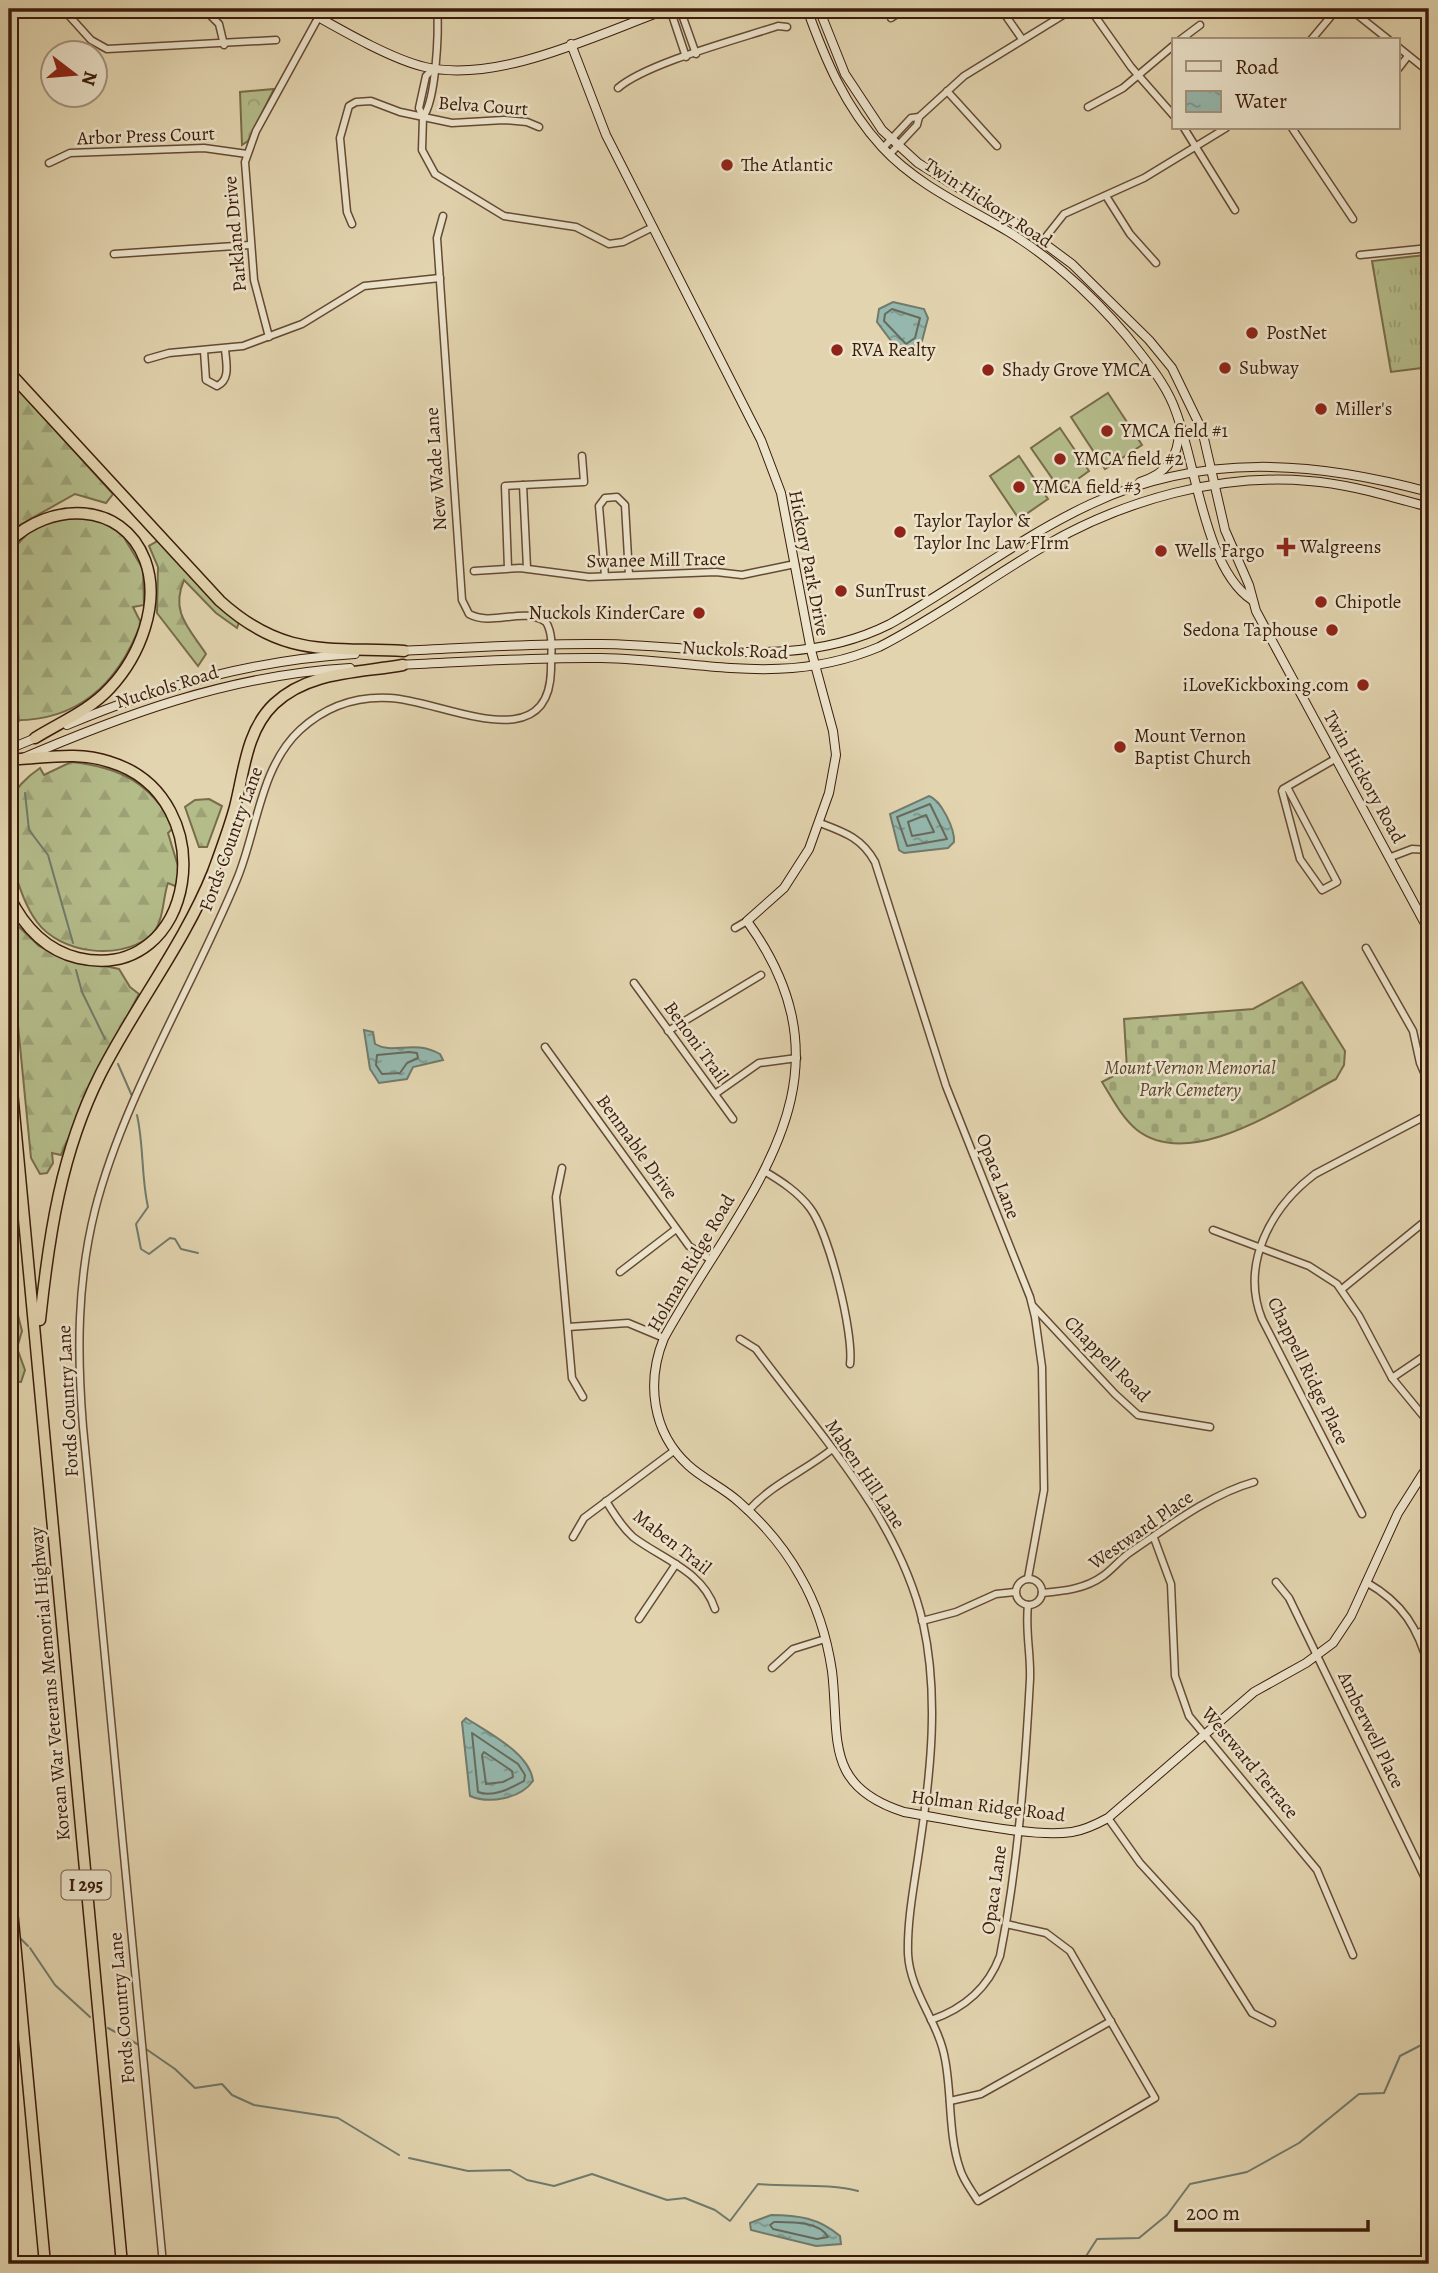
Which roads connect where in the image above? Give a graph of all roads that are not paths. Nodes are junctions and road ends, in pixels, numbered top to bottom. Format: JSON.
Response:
{"nodes":[{"id":1,"x":63,"y":9,"type":"edge"},
{"id":2,"x":204,"y":9,"type":"edge"},
{"id":3,"x":304,"y":9,"type":"edge"},
{"id":4,"x":437,"y":9,"type":"edge"},
{"id":5,"x":669,"y":9,"type":"edge"},
{"id":6,"x":680,"y":9,"type":"edge"},
{"id":7,"x":807,"y":9,"type":"edge"},
{"id":8,"x":814,"y":9,"type":"edge"},
{"id":9,"x":819,"y":9,"type":"edge"},
{"id":10,"x":905,"y":9,"type":"edge"},
{"id":11,"x":1001,"y":9,"type":"edge"},
{"id":12,"x":1073,"y":9,"type":"edge"},
{"id":13,"x":1090,"y":9,"type":"edge"},
{"id":14,"x":1337,"y":9,"type":"edge"},
{"id":15,"x":1350,"y":9,"type":"edge"},
{"id":16,"x":321,"y":13,"type":"edge"},
{"id":17,"x":891,"y":18,"type":"dead end"},
{"id":18,"x":825,"y":22,"type":"junction"},
{"id":19,"x":1200,"y":25,"type":"dead end"},
{"id":20,"x":787,"y":27,"type":"dead end"},
{"id":21,"x":1183,"y":38,"type":"edge"},
{"id":22,"x":1313,"y":38,"type":"edge"},
{"id":23,"x":1386,"y":38,"type":"edge"},
{"id":24,"x":1021,"y":39,"type":"junction"},
{"id":25,"x":276,"y":40,"type":"dead end"},
{"id":26,"x":571,"y":44,"type":"junction"},
{"id":27,"x":224,"y":45,"type":"junction"},
{"id":28,"x":1172,"y":47,"type":"edge"},
{"id":29,"x":1400,"y":49,"type":"edge"},
{"id":30,"x":696,"y":54,"type":"junction"},
{"id":31,"x":1408,"y":56,"type":"junction"},
{"id":32,"x":686,"y":57,"type":"junction"},
{"id":33,"x":1400,"y":66,"type":"edge"},
{"id":34,"x":433,"y":69,"type":"junction"},
{"id":35,"x":1429,"y":72,"type":"edge"},
{"id":36,"x":1138,"y":75,"type":"junction"},
{"id":37,"x":618,"y":88,"type":"dead end"},
{"id":38,"x":947,"y":91,"type":"junction"},
{"id":39,"x":1088,"y":107,"type":"dead end"},
{"id":40,"x":1172,"y":114,"type":"edge"},
{"id":41,"x":423,"y":117,"type":"junction"},
{"id":42,"x":540,"y":127,"type":"dead end"},
{"id":43,"x":1185,"y":130,"type":"edge"},
{"id":44,"x":1223,"y":130,"type":"edge"},
{"id":45,"x":1293,"y":130,"type":"edge"},
{"id":46,"x":895,"y":142,"type":"junction"},
{"id":47,"x":997,"y":146,"type":"dead end"},
{"id":48,"x":1196,"y":147,"type":"junction"},
{"id":49,"x":886,"y":151,"type":"junction"},
{"id":50,"x":247,"y":154,"type":"junction"},
{"id":51,"x":49,"y":163,"type":"dead end"},
{"id":52,"x":1106,"y":196,"type":"junction"},
{"id":53,"x":1235,"y":210,"type":"dead end"},
{"id":54,"x":443,"y":216,"type":"dead end"},
{"id":55,"x":1353,"y":219,"type":"dead end"},
{"id":56,"x":352,"y":224,"type":"dead end"},
{"id":57,"x":653,"y":228,"type":"junction"},
{"id":58,"x":1043,"y":241,"type":"junction"},
{"id":59,"x":250,"y":246,"type":"junction"},
{"id":60,"x":1429,"y":248,"type":"edge"},
{"id":61,"x":1036,"y":250,"type":"junction"},
{"id":62,"x":114,"y":254,"type":"dead end"},
{"id":63,"x":1360,"y":255,"type":"dead end"},
{"id":64,"x":1156,"y":263,"type":"dead end"},
{"id":65,"x":440,"y":278,"type":"junction"},
{"id":66,"x":269,"y":337,"type":"junction"},
{"id":67,"x":226,"y":349,"type":"junction"},
{"id":68,"x":204,"y":351,"type":"junction"},
{"id":69,"x":148,"y":359,"type":"dead end"},
{"id":70,"x":9,"y":372,"type":"edge"},
{"id":71,"x":1176,"y":410,"type":"junction"},
{"id":72,"x":583,"y":456,"type":"dead end"},
{"id":73,"x":1212,"y":471,"type":"junction"},
{"id":74,"x":1195,"y":474,"type":"junction"},
{"id":75,"x":523,"y":485,"type":"junction"},
{"id":76,"x":1214,"y":486,"type":"junction"},
{"id":77,"x":1199,"y":488,"type":"junction"},
{"id":78,"x":1429,"y":492,"type":"edge"},
{"id":79,"x":1097,"y":501,"type":"junction"},
{"id":80,"x":1429,"y":507,"type":"edge"},
{"id":81,"x":9,"y":542,"type":"edge"},
{"id":82,"x":795,"y":564,"type":"junction"},
{"id":83,"x":508,"y":568,"type":"junction"},
{"id":84,"x":527,"y":568,"type":"junction"},
{"id":85,"x":474,"y":571,"type":"dead end"},
{"id":86,"x":629,"y":575,"type":"junction"},
{"id":87,"x":604,"y":576,"type":"junction"},
{"id":88,"x":1252,"y":600,"type":"junction"},
{"id":89,"x":551,"y":645,"type":"junction"},
{"id":90,"x":811,"y":650,"type":"junction"},
{"id":91,"x":404,"y":651,"type":"junction"},
{"id":92,"x":551,"y":659,"type":"junction"},
{"id":93,"x":402,"y":665,"type":"junction"},
{"id":94,"x":815,"y":666,"type":"junction"},
{"id":95,"x":36,"y":738,"type":"junction"},
{"id":96,"x":12,"y":747,"type":"edge"},
{"id":97,"x":1335,"y":759,"type":"junction"},
{"id":98,"x":15,"y":761,"type":"edge"},
{"id":99,"x":1287,"y":786,"type":"junction"},
{"id":100,"x":820,"y":823,"type":"junction"},
{"id":101,"x":1429,"y":850,"type":"edge"},
{"id":102,"x":1391,"y":857,"type":"junction"},
{"id":103,"x":9,"y":896,"type":"edge"},
{"id":104,"x":747,"y":921,"type":"junction"},
{"id":105,"x":735,"y":928,"type":"dead end"},
{"id":106,"x":1429,"y":931,"type":"edge"},
{"id":107,"x":1366,"y":948,"type":"dead end"},
{"id":108,"x":761,"y":975,"type":"dead end"},
{"id":109,"x":634,"y":983,"type":"dead end"},
{"id":110,"x":668,"y":1031,"type":"junction"},
{"id":111,"x":545,"y":1046,"type":"dead end"},
{"id":112,"x":797,"y":1058,"type":"junction"},
{"id":113,"x":9,"y":1059,"type":"edge"},
{"id":114,"x":1429,"y":1084,"type":"edge"},
{"id":115,"x":715,"y":1094,"type":"junction"},
{"id":116,"x":1429,"y":1114,"type":"edge"},
{"id":117,"x":733,"y":1119,"type":"dead end"},
{"id":118,"x":562,"y":1168,"type":"dead end"},
{"id":119,"x":764,"y":1171,"type":"junction"},
{"id":120,"x":1429,"y":1218,"type":"edge"},
{"id":121,"x":677,"y":1229,"type":"junction"},
{"id":122,"x":1213,"y":1230,"type":"dead end"},
{"id":123,"x":1262,"y":1248,"type":"junction"},
{"id":124,"x":711,"y":1260,"type":"junction"},
{"id":125,"x":620,"y":1272,"type":"dead end"},
{"id":126,"x":1342,"y":1289,"type":"junction"},
{"id":127,"x":1032,"y":1304,"type":"junction"},
{"id":128,"x":568,"y":1327,"type":"junction"},
{"id":129,"x":664,"y":1338,"type":"junction"},
{"id":130,"x":740,"y":1339,"type":"dead end"},
{"id":131,"x":37,"y":1340,"type":"junction"},
{"id":132,"x":1429,"y":1353,"type":"edge"},
{"id":133,"x":850,"y":1364,"type":"dead end"},
{"id":134,"x":1392,"y":1378,"type":"junction"},
{"id":135,"x":583,"y":1397,"type":"dead end"},
{"id":136,"x":1429,"y":1423,"type":"edge"},
{"id":137,"x":1210,"y":1426,"type":"dead end"},
{"id":138,"x":675,"y":1450,"type":"junction"},
{"id":139,"x":831,"y":1450,"type":"junction"},
{"id":140,"x":1429,"y":1464,"type":"edge"},
{"id":141,"x":1254,"y":1482,"type":"dead end"},
{"id":142,"x":606,"y":1501,"type":"junction"},
{"id":143,"x":748,"y":1511,"type":"junction"},
{"id":144,"x":1362,"y":1514,"type":"dead end"},
{"id":145,"x":573,"y":1537,"type":"dead end"},
{"id":146,"x":1154,"y":1538,"type":"junction"},
{"id":147,"x":676,"y":1564,"type":"junction"},
{"id":148,"x":1028,"y":1578,"type":"junction"},
{"id":149,"x":1276,"y":1582,"type":"dead end"},
{"id":150,"x":1366,"y":1582,"type":"junction"},
{"id":151,"x":1015,"y":1592,"type":"junction"},
{"id":152,"x":1042,"y":1593,"type":"junction"},
{"id":153,"x":1028,"y":1605,"type":"junction"},
{"id":154,"x":715,"y":1609,"type":"dead end"},
{"id":155,"x":639,"y":1619,"type":"dead end"},
{"id":156,"x":922,"y":1621,"type":"junction"},
{"id":157,"x":1429,"y":1628,"type":"edge"},
{"id":158,"x":1419,"y":1633,"type":"junction"},
{"id":159,"x":825,"y":1639,"type":"junction"},
{"id":160,"x":1318,"y":1656,"type":"junction"},
{"id":161,"x":772,"y":1668,"type":"dead end"},
{"id":162,"x":1429,"y":1668,"type":"edge"},
{"id":163,"x":1206,"y":1735,"type":"junction"},
{"id":164,"x":924,"y":1815,"type":"junction"},
{"id":165,"x":1108,"y":1818,"type":"junction"},
{"id":166,"x":1019,"y":1829,"type":"junction"},
{"id":167,"x":9,"y":1878,"type":"edge"},
{"id":168,"x":1429,"y":1895,"type":"edge"},
{"id":169,"x":1006,"y":1924,"type":"junction"},
{"id":170,"x":1353,"y":1955,"type":"dead end"},
{"id":171,"x":931,"y":2020,"type":"junction"},
{"id":172,"x":1111,"y":2021,"type":"junction"},
{"id":173,"x":1272,"y":2024,"type":"dead end"},
{"id":174,"x":950,"y":2101,"type":"junction"},
{"id":175,"x":45,"y":2264,"type":"edge"},
{"id":176,"x":122,"y":2264,"type":"edge"},
{"id":177,"x":163,"y":2264,"type":"edge"}],
"edges":[{"from":1,"to":27,"type":"street"},
{"from":2,"to":27,"type":"street"},
{"from":3,"to":16,"type":"main road"},
{"from":4,"to":34,"type":"street"},
{"from":5,"to":26,"type":"main road"},
{"from":5,"to":32,"type":"street"},
{"from":6,"to":30,"type":"street"},
{"from":7,"to":49,"type":"main road","name":"Twin Hickory Road"},
{"from":8,"to":18,"type":"main road"},
{"from":9,"to":18,"type":"main road","name":"Twin Hickory Road"},
{"from":10,"to":17,"type":"street"},
{"from":11,"to":24,"type":"street"},
{"from":12,"to":24,"type":"street"},
{"from":13,"to":36,"type":"street"},
{"from":14,"to":22,"type":"street"},
{"from":15,"to":23,"type":"street"},
{"from":16,"to":34,"type":"main road"},
{"from":16,"to":50,"type":"street","name":"Parkland Drive"},
{"from":18,"to":46,"type":"main road","name":"Twin Hickory Road"},
{"from":19,"to":21,"type":"street"},
{"from":20,"to":30,"type":"street"},
{"from":24,"to":38,"type":"street"},
{"from":25,"to":27,"type":"street"},
{"from":26,"to":34,"type":"main road"},
{"from":26,"to":57,"type":"main road","name":"Hickory Park Drive"},
{"from":28,"to":36,"type":"street"},
{"from":29,"to":31,"type":"street"},
{"from":30,"to":32,"type":"street"},
{"from":31,"to":33,"type":"street"},
{"from":31,"to":35,"type":"street"},
{"from":32,"to":37,"type":"street"},
{"from":34,"to":41,"type":"street"},
{"from":36,"to":39,"type":"street"},
{"from":36,"to":40,"type":"street"},
{"from":38,"to":46,"type":"street"},
{"from":38,"to":47,"type":"street"},
{"from":41,"to":42,"type":"street","name":"Belva Court"},
{"from":41,"to":56,"type":"street","name":"Belva Court"},
{"from":41,"to":57,"type":"street"},
{"from":43,"to":48,"type":"street"},
{"from":44,"to":48,"type":"street"},
{"from":45,"to":55,"type":"street"},
{"from":46,"to":49,"type":"street"},
{"from":46,"to":58,"type":"main road","name":"Twin Hickory Road"},
{"from":48,"to":52,"type":"street"},
{"from":48,"to":53,"type":"street"},
{"from":49,"to":61,"type":"main road","name":"Twin Hickory Road"},
{"from":50,"to":51,"type":"street","name":"Arbor Press Court"},
{"from":50,"to":59,"type":"street","name":"Parkland Drive"},
{"from":52,"to":58,"type":"street"},
{"from":52,"to":64,"type":"street"},
{"from":54,"to":65,"type":"street","name":"New Wade Lane"},
{"from":57,"to":82,"type":"main road","name":"Hickory Park Drive"},
{"from":58,"to":61,"type":"street"},
{"from":58,"to":73,"type":"main road","name":"Twin Hickory Road"},
{"from":59,"to":62,"type":"street"},
{"from":59,"to":66,"type":"street","name":"Parkland Drive"},
{"from":60,"to":63,"type":"street"},
{"from":61,"to":71,"type":"main road","name":"Twin Hickory Road"},
{"from":65,"to":66,"type":"street"},
{"from":65,"to":89,"type":"street","name":"New Wade Lane"},
{"from":66,"to":67,"type":"street"},
{"from":67,"to":68,"type":"street"},
{"from":67,"to":68,"type":"street"},
{"from":68,"to":69,"type":"street"},
{"from":70,"to":91,"type":"highway"},
{"from":71,"to":74,"type":"main road","name":"Twin Hickory Road"},
{"from":71,"to":79,"type":"main road"},
{"from":72,"to":75,"type":"street"},
{"from":73,"to":74,"type":"main road","name":"Nuckols Road"},
{"from":73,"to":76,"type":"main road","name":"Twin Hickory Road"},
{"from":73,"to":78,"type":"main road","name":"Nuckols Road"},
{"from":74,"to":77,"type":"main road","name":"Twin Hickory Road"},
{"from":74,"to":79,"type":"main road","name":"Nuckols Road"},
{"from":75,"to":83,"type":"street"},
{"from":75,"to":84,"type":"street"},
{"from":76,"to":77,"type":"main road","name":"Nuckols Road"},
{"from":76,"to":80,"type":"main road","name":"Nuckols Road"},
{"from":76,"to":88,"type":"main road","name":"Twin Hickory Road"},
{"from":77,"to":88,"type":"main road","name":"Twin Hickory Road"},
{"from":77,"to":94,"type":"main road","name":"Nuckols Road"},
{"from":79,"to":90,"type":"main road","name":"Nuckols Road"},
{"from":81,"to":95,"type":"highway"},
{"from":82,"to":86,"type":"street","name":"Swanee Mill Trace"},
{"from":82,"to":90,"type":"main road","name":"Hickory Park Drive"},
{"from":83,"to":84,"type":"street","name":"Swanee Mill Trace"},
{"from":83,"to":85,"type":"street","name":"Swanee Mill Trace"},
{"from":84,"to":87,"type":"street","name":"Swanee Mill Trace"},
{"from":86,"to":87,"type":"street","name":"Swanee Mill Trace"},
{"from":86,"to":87,"type":"street"},
{"from":88,"to":97,"type":"main road","name":"Twin Hickory Road"},
{"from":89,"to":90,"type":"main road","name":"Nuckols Road"},
{"from":89,"to":91,"type":"main road","name":"Nuckols Road"},
{"from":89,"to":92,"type":"street","name":"Fords Country Lane"},
{"from":90,"to":94,"type":"main road","name":"Hickory Park Drive"},
{"from":91,"to":95,"type":"main road","name":"Nuckols Road"},
{"from":92,"to":93,"type":"main road","name":"Nuckols Road"},
{"from":92,"to":94,"type":"main road","name":"Nuckols Road"},
{"from":92,"to":177,"type":"street","name":"Fords Country Lane"},
{"from":93,"to":98,"type":"main road","name":"Nuckols Road"},
{"from":93,"to":131,"type":"highway"},
{"from":94,"to":100,"type":"main road","name":"Hickory Park Drive"},
{"from":95,"to":96,"type":"main road","name":"Nuckols Road"},
{"from":97,"to":99,"type":"street"},
{"from":97,"to":102,"type":"main road","name":"Twin Hickory Road"},
{"from":98,"to":103,"type":"highway"},
{"from":99,"to":99,"type":"street"},
{"from":100,"to":104,"type":"main road","name":"Hickory Park Drive"},
{"from":100,"to":127,"type":"street","name":"Opaca Lane"},
{"from":101,"to":102,"type":"street"},
{"from":102,"to":106,"type":"main road","name":"Twin Hickory Road"},
{"from":104,"to":105,"type":"street","name":"Hickory Park Drive"},
{"from":104,"to":112,"type":"main road","name":"Holman Ridge Road"},
{"from":107,"to":114,"type":"street"},
{"from":108,"to":110,"type":"street"},
{"from":109,"to":110,"type":"street","name":"Benoni Trail"},
{"from":110,"to":115,"type":"street","name":"Benoni Trail"},
{"from":111,"to":121,"type":"street","name":"Benmable Drive"},
{"from":112,"to":115,"type":"street"},
{"from":112,"to":119,"type":"main road","name":"Holman Ridge Road"},
{"from":113,"to":131,"type":"highway","name":"Korean War Veterans Memorial Highway","number":"I 295"},
{"from":115,"to":117,"type":"street","name":"Benoni Trail"},
{"from":116,"to":123,"type":"street","name":"Chappell Ridge Place"},
{"from":118,"to":128,"type":"street"},
{"from":119,"to":124,"type":"main road","name":"Holman Ridge Road"},
{"from":119,"to":133,"type":"street"},
{"from":120,"to":126,"type":"street"},
{"from":121,"to":124,"type":"street","name":"Benmable Drive"},
{"from":121,"to":125,"type":"street"},
{"from":122,"to":123,"type":"street"},
{"from":123,"to":126,"type":"street"},
{"from":123,"to":144,"type":"street","name":"Chappell Ridge Place"},
{"from":124,"to":129,"type":"main road","name":"Holman Ridge Road"},
{"from":126,"to":134,"type":"street"},
{"from":127,"to":137,"type":"street","name":"Chappell Road"},
{"from":127,"to":148,"type":"street","name":"Opaca Lane"},
{"from":128,"to":129,"type":"street"},
{"from":128,"to":135,"type":"street"},
{"from":129,"to":138,"type":"main road","name":"Holman Ridge Road"},
{"from":130,"to":139,"type":"street","name":"Maben Hill Lane"},
{"from":131,"to":176,"type":"highway","name":"Korean War Veterans Memorial Highway","number":"I 295"},
{"from":132,"to":134,"type":"street"},
{"from":134,"to":136,"type":"street"},
{"from":138,"to":142,"type":"street"},
{"from":138,"to":143,"type":"main road","name":"Holman Ridge Road"},
{"from":139,"to":143,"type":"street"},
{"from":139,"to":156,"type":"street","name":"Maben Hill Lane"},
{"from":140,"to":150,"type":"main road","name":"Holman Ridge Road"},
{"from":141,"to":146,"type":"street","name":"Westward Place"},
{"from":142,"to":145,"type":"street"},
{"from":142,"to":147,"type":"street","name":"Maben Trail"},
{"from":143,"to":159,"type":"main road","name":"Holman Ridge Road"},
{"from":146,"to":152,"type":"street","name":"Westward Place"},
{"from":146,"to":163,"type":"street","name":"Westward Terrace"},
{"from":147,"to":154,"type":"street","name":"Maben Trail"},
{"from":147,"to":155,"type":"street"},
{"from":148,"to":151,"type":"street"},
{"from":148,"to":152,"type":"street"},
{"from":149,"to":160,"type":"street","name":"Amberwell Place"},
{"from":150,"to":158,"type":"street"},
{"from":150,"to":160,"type":"main road","name":"Holman Ridge Road"},
{"from":151,"to":153,"type":"street"},
{"from":151,"to":156,"type":"street"},
{"from":152,"to":153,"type":"street"},
{"from":153,"to":166,"type":"street","name":"Opaca Lane"},
{"from":156,"to":164,"type":"street","name":"Maben Hill Lane"},
{"from":157,"to":158,"type":"street"},
{"from":158,"to":162,"type":"street"},
{"from":159,"to":161,"type":"street"},
{"from":159,"to":164,"type":"main road","name":"Holman Ridge Road"},
{"from":160,"to":163,"type":"main road","name":"Holman Ridge Road"},
{"from":160,"to":168,"type":"street","name":"Amberwell Place"},
{"from":163,"to":165,"type":"main road","name":"Holman Ridge Road"},
{"from":163,"to":170,"type":"street","name":"Westward Terrace"},
{"from":164,"to":166,"type":"main road","name":"Holman Ridge Road"},
{"from":164,"to":171,"type":"street","name":"Maben Hill Lane"},
{"from":165,"to":166,"type":"main road","name":"Holman Ridge Road"},
{"from":165,"to":173,"type":"street"},
{"from":166,"to":169,"type":"street","name":"Opaca Lane"},
{"from":167,"to":175,"type":"highway"},
{"from":169,"to":171,"type":"street","name":"Opaca Lane"},
{"from":169,"to":172,"type":"street"},
{"from":171,"to":174,"type":"street","name":"Maben Hill Lane"},
{"from":172,"to":174,"type":"street"},
{"from":172,"to":174,"type":"street","name":"Maben Hill Lane"}]}
